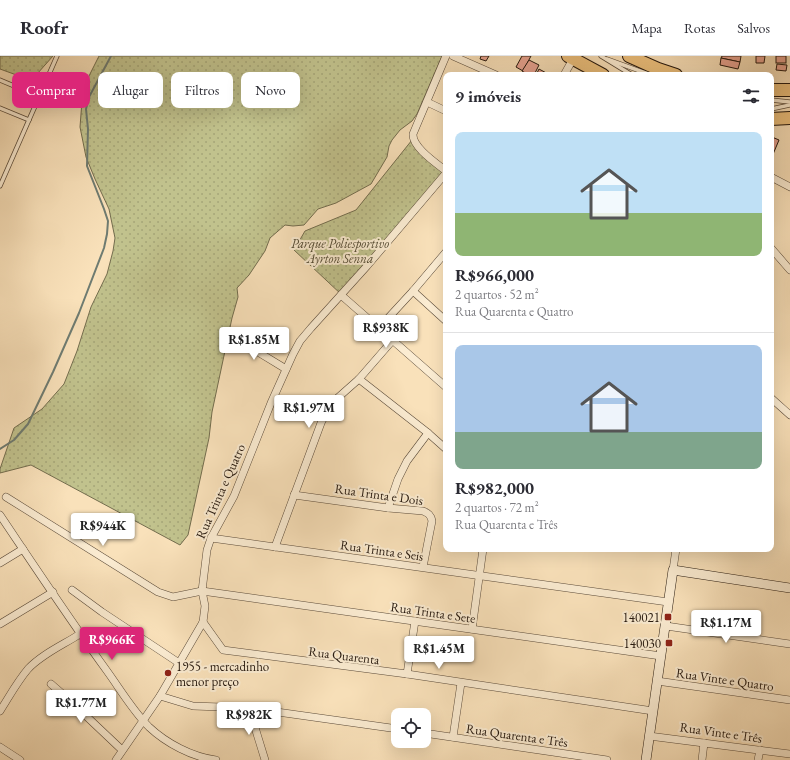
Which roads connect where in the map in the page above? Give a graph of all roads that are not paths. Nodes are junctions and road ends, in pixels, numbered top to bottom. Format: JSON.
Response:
{"nodes":[{"id":1,"x":57,"y":56,"type":"edge"},
{"id":2,"x":446,"y":56,"type":"edge"},
{"id":3,"x":453,"y":56,"type":"edge"},
{"id":4,"x":601,"y":56,"type":"edge"},
{"id":5,"x":629,"y":56,"type":"edge"},
{"id":6,"x":570,"y":57,"type":"edge"},
{"id":7,"x":607,"y":59,"type":"junction"},
{"id":8,"x":49,"y":72,"type":"edge"},
{"id":9,"x":489,"y":72,"type":"edge"},
{"id":10,"x":565,"y":72,"type":"edge"},
{"id":11,"x":598,"y":72,"type":"edge"},
{"id":12,"x":627,"y":72,"type":"edge"},
{"id":13,"x":643,"y":72,"type":"edge"},
{"id":14,"x":667,"y":72,"type":"edge"},
{"id":15,"x":0,"y":80,"type":"edge"},
{"id":16,"x":12,"y":85,"type":"edge"},
{"id":17,"x":774,"y":90,"type":"edge"},
{"id":18,"x":790,"y":90,"type":"edge"},
{"id":19,"x":774,"y":100,"type":"edge"},
{"id":20,"x":427,"y":102,"type":"junction"},
{"id":21,"x":790,"y":102,"type":"edge"},
{"id":22,"x":790,"y":105,"type":"edge"},
{"id":23,"x":0,"y":108,"type":"edge"},
{"id":24,"x":34,"y":108,"type":"edge"},
{"id":25,"x":774,"y":108,"type":"edge"},
{"id":26,"x":443,"y":110,"type":"edge"},
{"id":27,"x":790,"y":118,"type":"edge"},
{"id":28,"x":774,"y":119,"type":"edge"},
{"id":29,"x":29,"y":120,"type":"junction"},
{"id":30,"x":443,"y":169,"type":"edge"},
{"id":31,"x":443,"y":176,"type":"edge"},
{"id":32,"x":774,"y":179,"type":"edge"},
{"id":33,"x":0,"y":186,"type":"edge"},
{"id":34,"x":790,"y":187,"type":"edge"},
{"id":35,"x":774,"y":251,"type":"edge"},
{"id":36,"x":443,"y":256,"type":"edge"},
{"id":37,"x":790,"y":270,"type":"edge"},
{"id":38,"x":413,"y":291,"type":"junction"},
{"id":39,"x":341,"y":295,"type":"junction"},
{"id":40,"x":443,"y":318,"type":"edge"},
{"id":41,"x":378,"y":329,"type":"junction"},
{"id":42,"x":234,"y":336,"type":"dead end"},
{"id":43,"x":392,"y":341,"type":"junction"},
{"id":44,"x":286,"y":369,"type":"junction"},
{"id":45,"x":359,"y":378,"type":"junction"},
{"id":46,"x":443,"y":384,"type":"edge"},
{"id":47,"x":774,"y":401,"type":"edge"},
{"id":48,"x":790,"y":415,"type":"edge"},
{"id":49,"x":428,"y":433,"type":"junction"},
{"id":50,"x":443,"y":446,"type":"edge"},
{"id":51,"x":294,"y":495,"type":"junction"},
{"id":52,"x":6,"y":497,"type":"dead end"},
{"id":53,"x":388,"y":508,"type":"junction"},
{"id":54,"x":0,"y":515,"type":"edge"},
{"id":55,"x":211,"y":538,"type":"junction"},
{"id":56,"x":275,"y":547,"type":"junction"},
{"id":57,"x":23,"y":549,"type":"junction"},
{"id":58,"x":483,"y":552,"type":"edge"},
{"id":59,"x":675,"y":552,"type":"edge"},
{"id":60,"x":0,"y":563,"type":"edge"},
{"id":61,"x":423,"y":568,"type":"junction"},
{"id":62,"x":672,"y":570,"type":"junction"},
{"id":63,"x":479,"y":577,"type":"junction"},
{"id":64,"x":790,"y":588,"type":"edge"},
{"id":65,"x":72,"y":590,"type":"dead end"},
{"id":66,"x":202,"y":591,"type":"junction"},
{"id":67,"x":53,"y":592,"type":"junction"},
{"id":68,"x":668,"y":602,"type":"junction"},
{"id":69,"x":415,"y":621,"type":"junction"},
{"id":70,"x":203,"y":622,"type":"junction"},
{"id":71,"x":0,"y":624,"type":"edge"},
{"id":72,"x":666,"y":626,"type":"junction"},
{"id":73,"x":472,"y":629,"type":"junction"},
{"id":74,"x":80,"y":634,"type":"junction"},
{"id":75,"x":790,"y":644,"type":"edge"},
{"id":76,"x":661,"y":656,"type":"junction"},
{"id":77,"x":179,"y":663,"type":"junction"},
{"id":78,"x":407,"y":674,"type":"junction"},
{"id":79,"x":657,"y":681,"type":"junction"},
{"id":80,"x":461,"y":683,"type":"junction"},
{"id":81,"x":50,"y":684,"type":"dead end"},
{"id":82,"x":160,"y":696,"type":"junction"},
{"id":83,"x":790,"y":700,"type":"edge"},
{"id":84,"x":249,"y":708,"type":"junction"},
{"id":85,"x":0,"y":711,"type":"edge"},
{"id":86,"x":653,"y":711,"type":"junction"},
{"id":87,"x":143,"y":720,"type":"junction"},
{"id":88,"x":391,"y":728,"type":"edge"},
{"id":89,"x":431,"y":734,"type":"edge"},
{"id":90,"x":650,"y":736,"type":"junction"},
{"id":91,"x":453,"y":737,"type":"junction"},
{"id":92,"x":704,"y":743,"type":"junction"},
{"id":93,"x":0,"y":747,"type":"edge"},
{"id":94,"x":122,"y":750,"type":"junction"},
{"id":95,"x":760,"y":750,"type":"junction"},
{"id":96,"x":790,"y":754,"type":"edge"},
{"id":97,"x":20,"y":760,"type":"edge"},
{"id":98,"x":116,"y":760,"type":"edge"},
{"id":99,"x":216,"y":760,"type":"edge"},
{"id":100,"x":265,"y":760,"type":"edge"},
{"id":101,"x":607,"y":760,"type":"edge"},
{"id":102,"x":646,"y":760,"type":"edge"},
{"id":103,"x":702,"y":760,"type":"edge"},
{"id":104,"x":758,"y":760,"type":"edge"}],
"edges":[{"from":1,"to":8,"type":"lane"},
{"from":2,"to":20,"type":"street"},
{"from":3,"to":9,"type":"street"},
{"from":4,"to":7,"type":"lane"},
{"from":5,"to":14,"type":"highway"},
{"from":6,"to":10,"type":"street"},
{"from":6,"to":11,"type":"highway"},
{"from":7,"to":12,"type":"lane"},
{"from":7,"to":13,"type":"lane"},
{"from":15,"to":16,"type":"lane"},
{"from":17,"to":18,"type":"highway"},
{"from":19,"to":21,"type":"lane"},
{"from":20,"to":26,"type":"street"},
{"from":20,"to":30,"type":"street"},
{"from":22,"to":25,"type":"lane"},
{"from":23,"to":29,"type":"lane"},
{"from":24,"to":29,"type":"lane"},
{"from":27,"to":28,"type":"highway"},
{"from":29,"to":33,"type":"lane"},
{"from":31,"to":39,"type":"street","name":"Rua Trinta e Quatro"},
{"from":32,"to":34,"type":"street"},
{"from":35,"to":37,"type":"street"},
{"from":36,"to":38,"type":"street"},
{"from":38,"to":40,"type":"street"},
{"from":38,"to":41,"type":"street"},
{"from":39,"to":41,"type":"street"},
{"from":39,"to":44,"type":"street","name":"Rua Trinta e Quatro"},
{"from":41,"to":43,"type":"street"},
{"from":42,"to":44,"type":"street"},
{"from":43,"to":45,"type":"street"},
{"from":43,"to":46,"type":"street"},
{"from":44,"to":55,"type":"street","name":"Rua Trinta e Quatro"},
{"from":45,"to":49,"type":"street"},
{"from":45,"to":51,"type":"street"},
{"from":47,"to":48,"type":"street"},
{"from":49,"to":50,"type":"street"},
{"from":49,"to":53,"type":"street"},
{"from":51,"to":53,"type":"street","name":"Rua Trinta e Dois"},
{"from":51,"to":56,"type":"street"},
{"from":52,"to":66,"type":"street","name":"Rua Trinta e Sete"},
{"from":53,"to":61,"type":"street","name":"Rua Trinta e Dois"},
{"from":54,"to":57,"type":"street"},
{"from":55,"to":56,"type":"street","name":"Rua Trinta e Seis"},
{"from":55,"to":66,"type":"street","name":"Rua Trinta e Quatro"},
{"from":56,"to":61,"type":"street","name":"Rua Trinta e Seis"},
{"from":57,"to":60,"type":"street"},
{"from":57,"to":67,"type":"street"},
{"from":58,"to":63,"type":"street"},
{"from":59,"to":62,"type":"street"},
{"from":61,"to":63,"type":"street","name":"Rua Trinta e Seis"},
{"from":62,"to":64,"type":"main road"},
{"from":62,"to":68,"type":"main road"},
{"from":63,"to":68,"type":"street","name":"Rua Trinta e Seis"},
{"from":63,"to":73,"type":"street"},
{"from":65,"to":77,"type":"street"},
{"from":66,"to":69,"type":"street","name":"Rua Trinta e Sete"},
{"from":66,"to":70,"type":"street","name":"Rua Trinta e Quatro"},
{"from":67,"to":71,"type":"street"},
{"from":67,"to":74,"type":"street"},
{"from":68,"to":72,"type":"main road"},
{"from":69,"to":73,"type":"street","name":"Rua Trinta e Sete"},
{"from":69,"to":78,"type":"street"},
{"from":70,"to":77,"type":"street"},
{"from":70,"to":78,"type":"street","name":"Rua Quarenta"},
{"from":72,"to":75,"type":"street"},
{"from":72,"to":76,"type":"main road"},
{"from":73,"to":76,"type":"street","name":"Rua Trinta e Sete"},
{"from":74,"to":85,"type":"street"},
{"from":74,"to":87,"type":"street"},
{"from":76,"to":79,"type":"main road"},
{"from":77,"to":82,"type":"street"},
{"from":78,"to":80,"type":"street","name":"Rua Quarenta"},
{"from":79,"to":83,"type":"street","name":"Rua Vinte e Quatro"},
{"from":79,"to":86,"type":"main road"},
{"from":80,"to":86,"type":"street","name":"Rua Quarenta"},
{"from":80,"to":91,"type":"street"},
{"from":81,"to":94,"type":"street"},
{"from":82,"to":84,"type":"street"},
{"from":82,"to":87,"type":"street"},
{"from":84,"to":88,"type":"street"},
{"from":84,"to":100,"type":"street"},
{"from":86,"to":90,"type":"main road"},
{"from":87,"to":94,"type":"street"},
{"from":87,"to":99,"type":"street"},
{"from":89,"to":91,"type":"street","name":"Rua Quarenta e Três"},
{"from":90,"to":92,"type":"street","name":"Rua Vinte e Três"},
{"from":90,"to":102,"type":"main road"},
{"from":91,"to":101,"type":"street","name":"Rua Quarenta e Três"},
{"from":92,"to":95,"type":"street","name":"Rua Vinte e Três"},
{"from":92,"to":103,"type":"street"},
{"from":93,"to":97,"type":"street"},
{"from":94,"to":98,"type":"street"},
{"from":95,"to":96,"type":"street","name":"Rua Vinte e Três"},
{"from":95,"to":104,"type":"street"}]}
